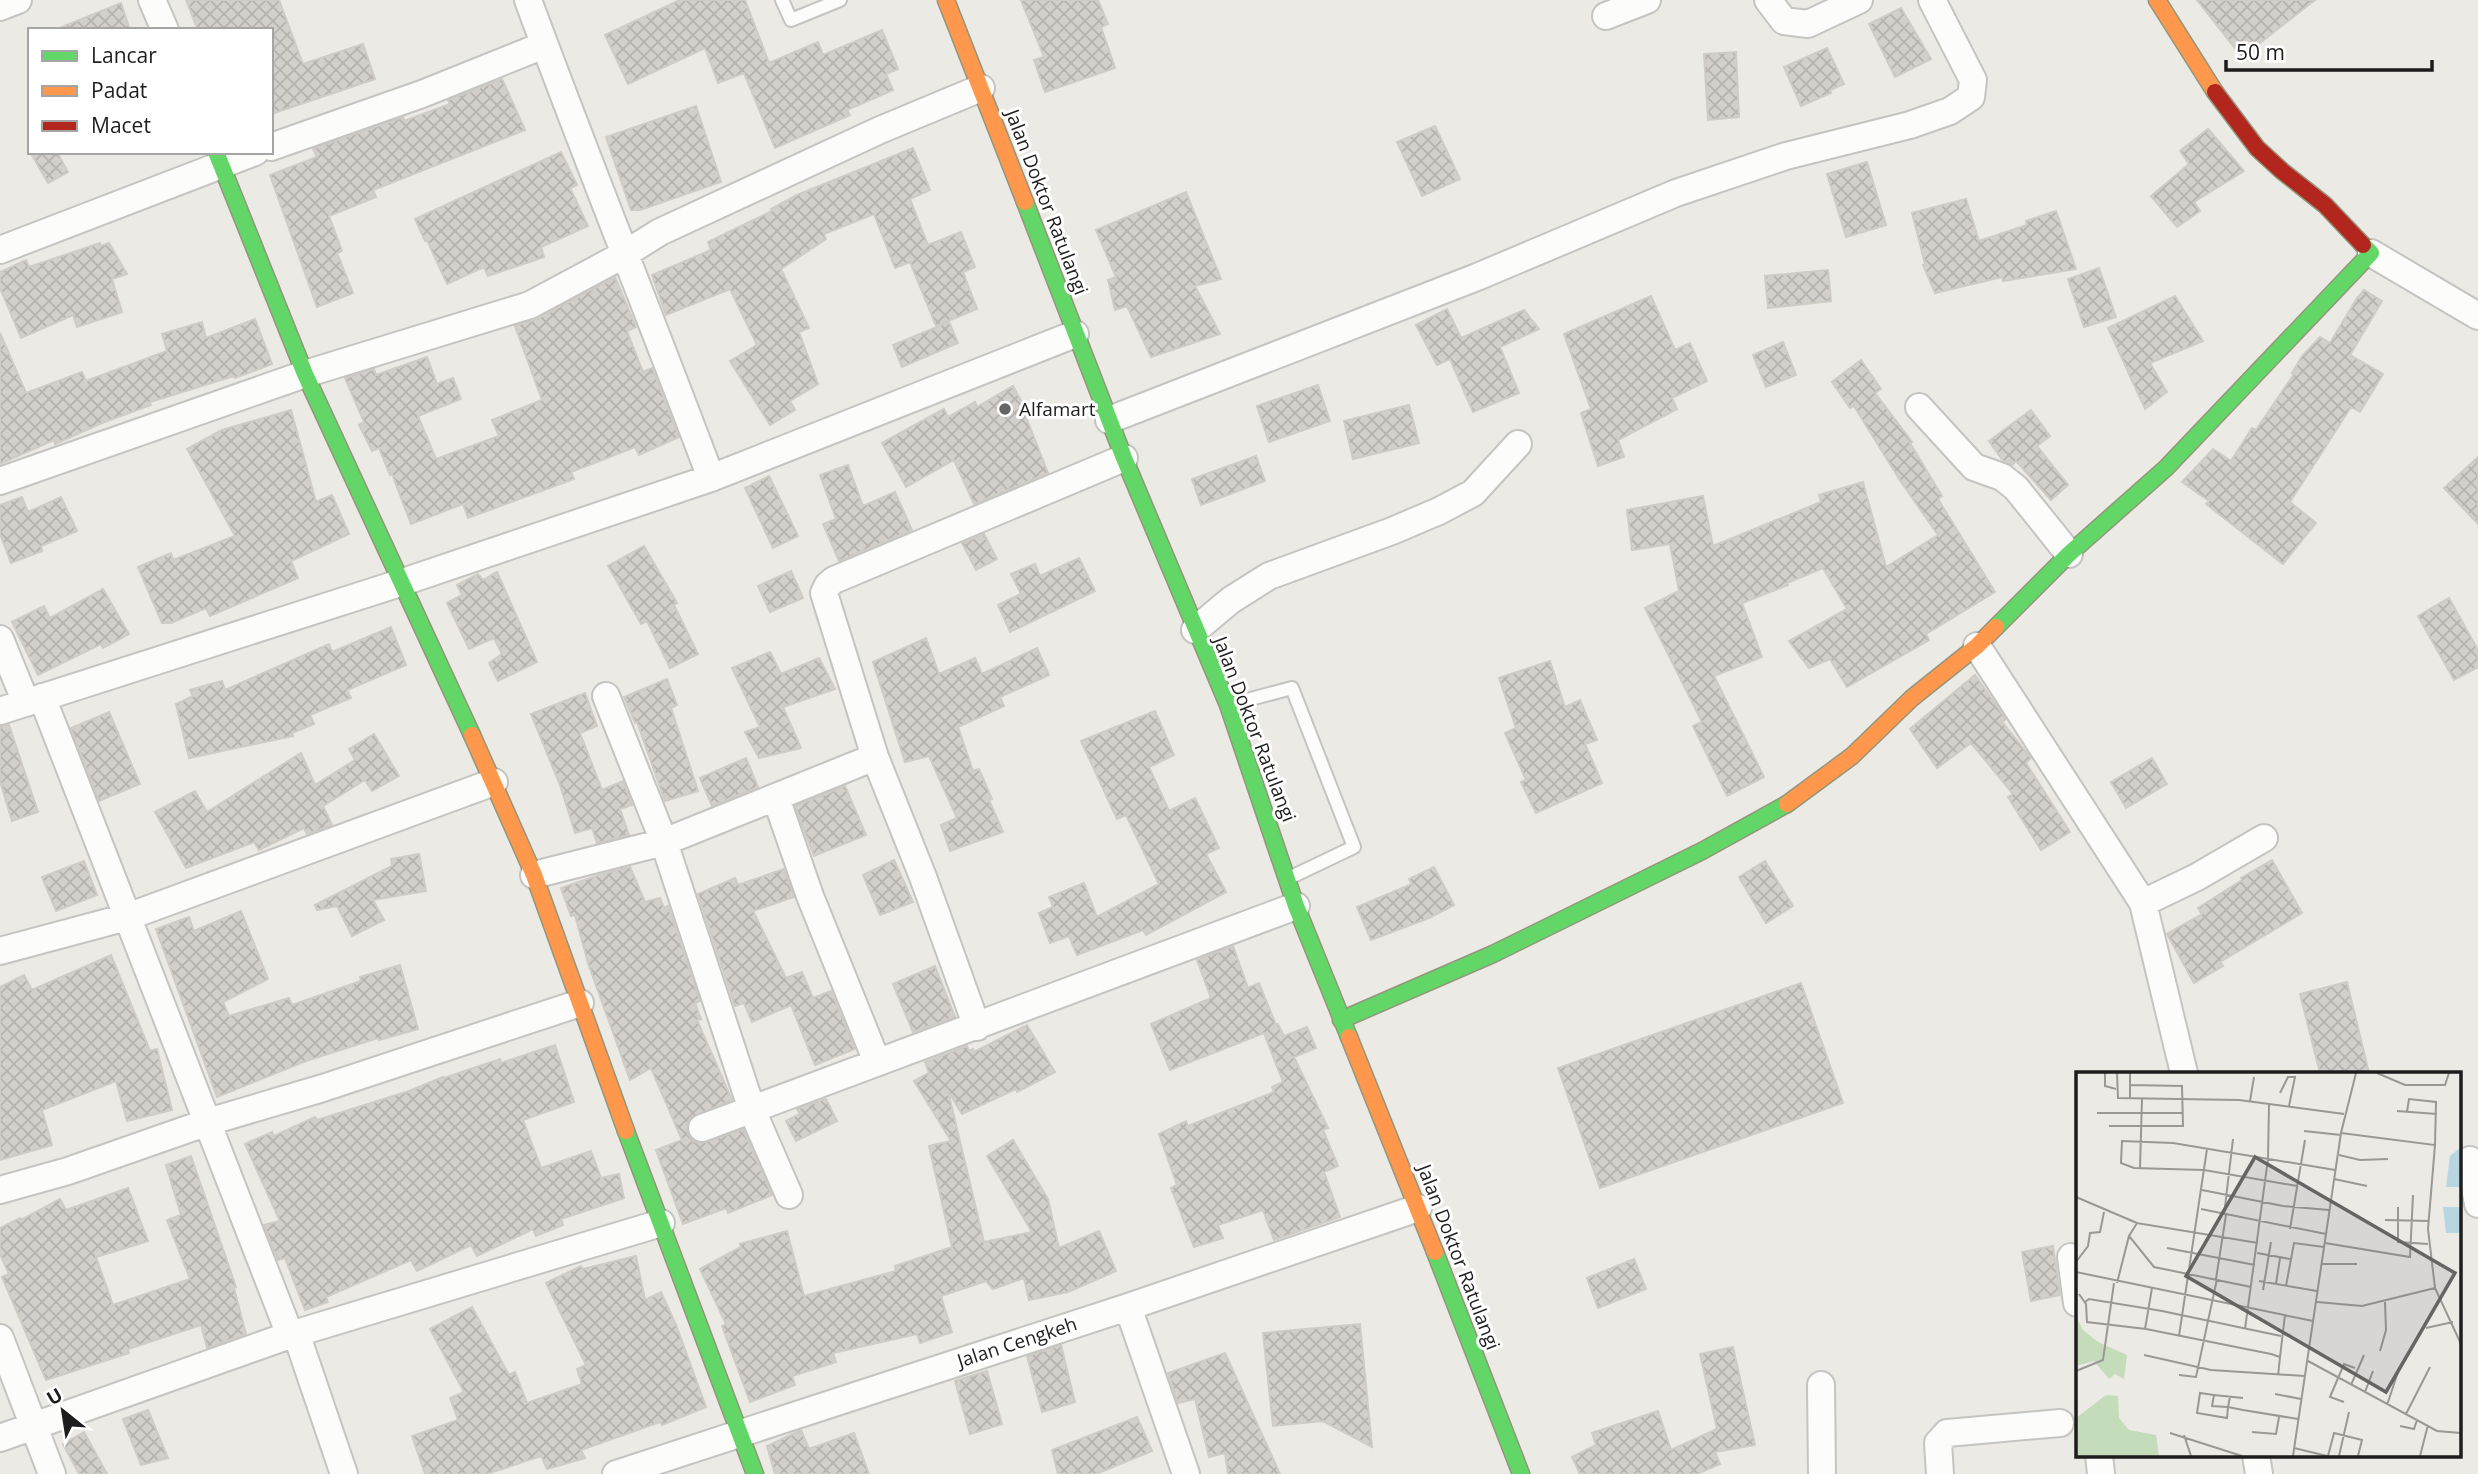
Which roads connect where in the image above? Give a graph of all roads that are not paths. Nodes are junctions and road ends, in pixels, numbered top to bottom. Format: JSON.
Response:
{"nodes":[{"id":1,"x":18,"y":0,"type":"edge"},
{"id":2,"x":152,"y":0,"type":"edge"},
{"id":3,"x":528,"y":0,"type":"edge"},
{"id":4,"x":782,"y":0,"type":"edge"},
{"id":5,"x":841,"y":0,"type":"edge"},
{"id":6,"x":946,"y":0,"type":"edge"},
{"id":7,"x":1647,"y":0,"type":"edge"},
{"id":8,"x":1768,"y":0,"type":"edge"},
{"id":9,"x":1859,"y":0,"type":"edge"},
{"id":10,"x":1932,"y":0,"type":"edge"},
{"id":11,"x":2157,"y":0,"type":"edge"},
{"id":12,"x":0,"y":7,"type":"edge"},
{"id":13,"x":1605,"y":16,"type":"dead end"},
{"id":14,"x":164,"y":28,"type":"edge"},
{"id":15,"x":544,"y":45,"type":"junction"},
{"id":16,"x":981,"y":88,"type":"junction"},
{"id":17,"x":273,"y":146,"type":"edge"},
{"id":18,"x":244,"y":154,"type":"edge"},
{"id":19,"x":219,"y":158,"type":"edge"},
{"id":20,"x":0,"y":250,"type":"edge"},
{"id":21,"x":2371,"y":253,"type":"junction"},
{"id":22,"x":624,"y":255,"type":"junction"},
{"id":23,"x":2478,"y":316,"type":"edge"},
{"id":24,"x":1075,"y":334,"type":"junction"},
{"id":25,"x":305,"y":374,"type":"junction"},
{"id":26,"x":1919,"y":407,"type":"dead end"},
{"id":27,"x":1109,"y":419,"type":"junction"},
{"id":28,"x":1518,"y":444,"type":"dead end"},
{"id":29,"x":1124,"y":458,"type":"junction"},
{"id":30,"x":711,"y":478,"type":"junction"},
{"id":31,"x":0,"y":481,"type":"edge"},
{"id":32,"x":2069,"y":554,"type":"junction"},
{"id":33,"x":400,"y":583,"type":"junction"},
{"id":34,"x":1195,"y":630,"type":"junction"},
{"id":35,"x":0,"y":639,"type":"edge"},
{"id":36,"x":1977,"y":646,"type":"junction"},
{"id":37,"x":606,"y":696,"type":"dead end"},
{"id":38,"x":34,"y":700,"type":"junction"},
{"id":39,"x":1228,"y":705,"type":"junction"},
{"id":40,"x":0,"y":710,"type":"edge"},
{"id":41,"x":875,"y":757,"type":"junction"},
{"id":42,"x":494,"y":782,"type":"junction"},
{"id":43,"x":776,"y":798,"type":"junction"},
{"id":44,"x":2264,"y":838,"type":"dead end"},
{"id":45,"x":664,"y":842,"type":"junction"},
{"id":46,"x":534,"y":875,"type":"junction"},
{"id":47,"x":1288,"y":878,"type":"junction"},
{"id":48,"x":2143,"y":903,"type":"junction"},
{"id":49,"x":1296,"y":906,"type":"junction"},
{"id":50,"x":127,"y":917,"type":"junction"},
{"id":51,"x":0,"y":951,"type":"edge"},
{"id":52,"x":580,"y":1003,"type":"junction"},
{"id":53,"x":1340,"y":1020,"type":"junction"},
{"id":54,"x":977,"y":1027,"type":"junction"},
{"id":55,"x":877,"y":1062,"type":"junction"},
{"id":56,"x":2184,"y":1072,"type":"edge"},
{"id":57,"x":752,"y":1110,"type":"junction"},
{"id":58,"x":208,"y":1122,"type":"junction"},
{"id":59,"x":702,"y":1128,"type":"dead end"},
{"id":60,"x":2470,"y":1160,"type":"dead end"},
{"id":61,"x":0,"y":1190,"type":"edge"},
{"id":62,"x":789,"y":1195,"type":"dead end"},
{"id":63,"x":2478,"y":1204,"type":"edge"},
{"id":64,"x":1418,"y":1208,"type":"junction"},
{"id":65,"x":661,"y":1223,"type":"junction"},
{"id":66,"x":2071,"y":1257,"type":"dead end"},
{"id":67,"x":2076,"y":1295,"type":"edge"},
{"id":68,"x":1128,"y":1307,"type":"junction"},
{"id":69,"x":293,"y":1334,"type":"junction"},
{"id":70,"x":0,"y":1338,"type":"edge"},
{"id":71,"x":1821,"y":1385,"type":"dead end"},
{"id":72,"x":2060,"y":1423,"type":"dead end"},
{"id":73,"x":34,"y":1427,"type":"junction"},
{"id":74,"x":739,"y":1434,"type":"junction"},
{"id":75,"x":0,"y":1438,"type":"edge"},
{"id":76,"x":2099,"y":1456,"type":"edge"},
{"id":77,"x":2256,"y":1456,"type":"edge"},
{"id":78,"x":52,"y":1474,"type":"edge"},
{"id":79,"x":344,"y":1474,"type":"edge"},
{"id":80,"x":616,"y":1474,"type":"edge"},
{"id":81,"x":755,"y":1474,"type":"edge"},
{"id":82,"x":1186,"y":1474,"type":"edge"},
{"id":83,"x":1521,"y":1474,"type":"edge"},
{"id":84,"x":1822,"y":1474,"type":"edge"},
{"id":85,"x":1940,"y":1474,"type":"edge"},
{"id":86,"x":2101,"y":1474,"type":"edge"},
{"id":87,"x":2259,"y":1474,"type":"edge"}],
"edges":[{"from":1,"to":12,"type":"street"},
{"from":2,"to":14,"type":"street"},
{"from":3,"to":15,"type":"street"},
{"from":4,"to":5,"type":"lane"},
{"from":6,"to":16,"type":"main road","name":"Jalan Doktor Ratulangi"},
{"from":7,"to":13,"type":"street"},
{"from":8,"to":9,"type":"street"},
{"from":10,"to":27,"type":"street"},
{"from":11,"to":21,"type":"main road"},
{"from":15,"to":17,"type":"street"},
{"from":15,"to":22,"type":"street"},
{"from":16,"to":22,"type":"street"},
{"from":16,"to":24,"type":"main road","name":"Jalan Doktor Ratulangi"},
{"from":18,"to":19,"type":"street"},
{"from":19,"to":20,"type":"street"},
{"from":19,"to":25,"type":"main road"},
{"from":21,"to":23,"type":"street"},
{"from":21,"to":32,"type":"main road"},
{"from":22,"to":25,"type":"street"},
{"from":22,"to":30,"type":"street"},
{"from":24,"to":27,"type":"main road","name":"Jalan Doktor Ratulangi"},
{"from":24,"to":30,"type":"street"},
{"from":25,"to":31,"type":"street"},
{"from":25,"to":33,"type":"main road"},
{"from":26,"to":32,"type":"street"},
{"from":27,"to":29,"type":"main road","name":"Jalan Doktor Ratulangi"},
{"from":28,"to":34,"type":"street"},
{"from":29,"to":34,"type":"main road","name":"Jalan Doktor Ratulangi"},
{"from":29,"to":41,"type":"street"},
{"from":30,"to":33,"type":"street"},
{"from":32,"to":36,"type":"main road"},
{"from":33,"to":38,"type":"street"},
{"from":33,"to":42,"type":"main road"},
{"from":34,"to":39,"type":"main road","name":"Jalan Doktor Ratulangi"},
{"from":35,"to":38,"type":"street"},
{"from":36,"to":48,"type":"street"},
{"from":36,"to":53,"type":"main road"},
{"from":37,"to":45,"type":"street"},
{"from":38,"to":40,"type":"street"},
{"from":38,"to":50,"type":"street"},
{"from":39,"to":47,"type":"main road","name":"Jalan Doktor Ratulangi"},
{"from":39,"to":47,"type":"lane"},
{"from":41,"to":43,"type":"street"},
{"from":41,"to":54,"type":"street"},
{"from":42,"to":46,"type":"main road"},
{"from":42,"to":50,"type":"street"},
{"from":43,"to":45,"type":"street"},
{"from":43,"to":55,"type":"street"},
{"from":44,"to":48,"type":"street"},
{"from":45,"to":46,"type":"street"},
{"from":45,"to":57,"type":"street"},
{"from":46,"to":52,"type":"main road"},
{"from":47,"to":49,"type":"main road","name":"Jalan Doktor Ratulangi"},
{"from":48,"to":56,"type":"street"},
{"from":49,"to":53,"type":"main road","name":"Jalan Doktor Ratulangi"},
{"from":49,"to":54,"type":"street"},
{"from":50,"to":51,"type":"street"},
{"from":50,"to":58,"type":"street"},
{"from":52,"to":58,"type":"street"},
{"from":52,"to":65,"type":"main road"},
{"from":53,"to":64,"type":"main road","name":"Jalan Doktor Ratulangi"},
{"from":54,"to":55,"type":"street"},
{"from":55,"to":57,"type":"street"},
{"from":57,"to":59,"type":"street"},
{"from":57,"to":62,"type":"street"},
{"from":58,"to":61,"type":"street"},
{"from":58,"to":69,"type":"street"},
{"from":60,"to":63,"type":"street"},
{"from":64,"to":68,"type":"street","name":"Jalan Cengkeh"},
{"from":64,"to":83,"type":"main road","name":"Jalan Doktor Ratulangi"},
{"from":65,"to":69,"type":"street"},
{"from":65,"to":74,"type":"main road"},
{"from":66,"to":67,"type":"street"},
{"from":68,"to":74,"type":"street","name":"Jalan Cengkeh"},
{"from":68,"to":82,"type":"street"},
{"from":69,"to":73,"type":"street"},
{"from":69,"to":79,"type":"street"},
{"from":70,"to":73,"type":"street"},
{"from":71,"to":84,"type":"street"},
{"from":72,"to":85,"type":"street"},
{"from":73,"to":75,"type":"street"},
{"from":73,"to":78,"type":"street"},
{"from":74,"to":80,"type":"street","name":"Jalan Cengkeh"},
{"from":74,"to":81,"type":"main road"},
{"from":76,"to":86,"type":"street"},
{"from":77,"to":87,"type":"street"}]}
